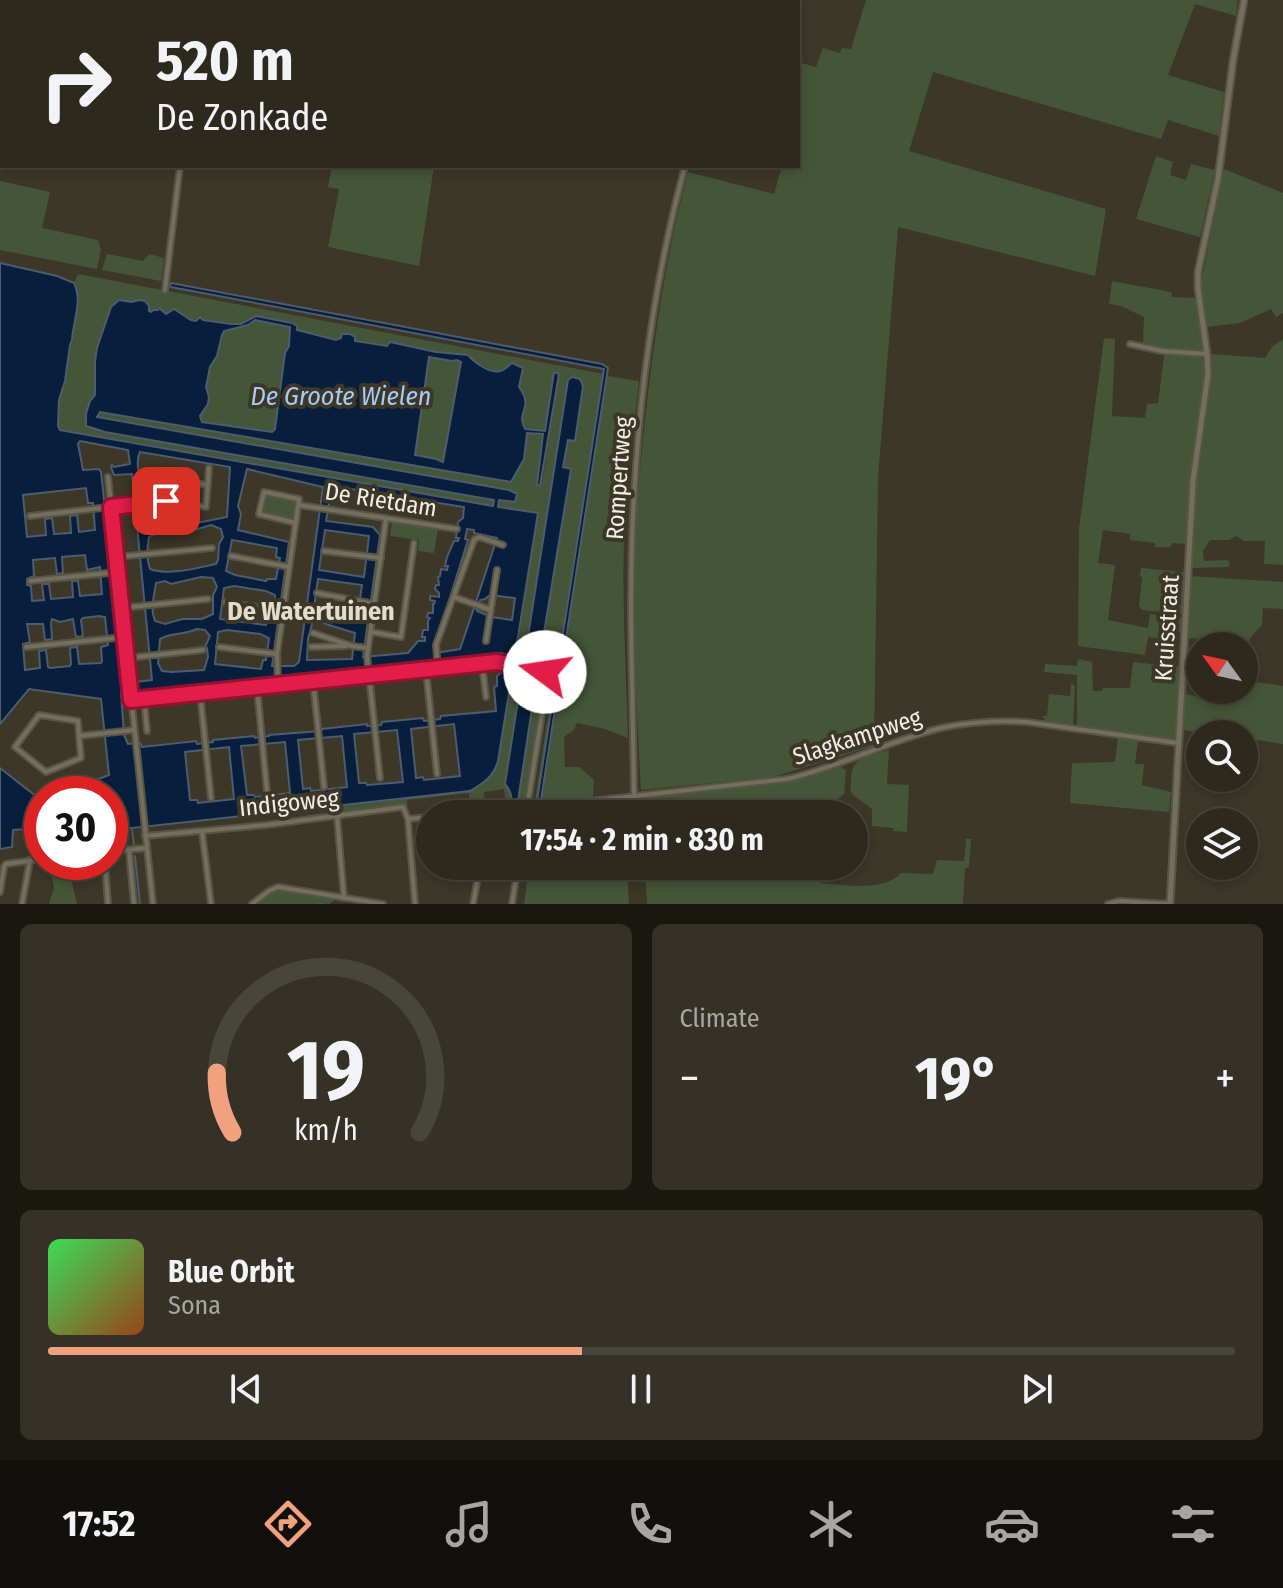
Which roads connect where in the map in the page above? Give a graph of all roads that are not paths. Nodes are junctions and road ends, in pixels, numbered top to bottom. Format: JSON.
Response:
{"nodes":[{"id":1,"x":1244,"y":0,"type":"edge"},
{"id":2,"x":180,"y":168,"type":"edge"},
{"id":3,"x":685,"y":168,"type":"edge"},
{"id":4,"x":165,"y":290,"type":"dead end"},
{"id":5,"x":1130,"y":344,"type":"dead end"},
{"id":6,"x":1207,"y":354,"type":"junction"},
{"id":7,"x":209,"y":468,"type":"dead end"},
{"id":8,"x":108,"y":477,"type":"dead end"},
{"id":9,"x":208,"y":485,"type":"junction"},
{"id":10,"x":155,"y":502,"type":"junction"},
{"id":11,"x":299,"y":505,"type":"junction"},
{"id":12,"x":109,"y":507,"type":"junction"},
{"id":13,"x":30,"y":516,"type":"dead end"},
{"id":14,"x":386,"y":518,"type":"junction"},
{"id":15,"x":296,"y":523,"type":"junction"},
{"id":16,"x":457,"y":529,"type":"dead end"},
{"id":17,"x":414,"y":543,"type":"dead end"},
{"id":18,"x":503,"y":545,"type":"dead end"},
{"id":19,"x":212,"y":548,"type":"dead end"},
{"id":20,"x":324,"y":551,"type":"dead end"},
{"id":21,"x":231,"y":556,"type":"dead end"},
{"id":22,"x":116,"y":557,"type":"junction"},
{"id":23,"x":379,"y":558,"type":"junction"},
{"id":24,"x":288,"y":567,"type":"junction"},
{"id":25,"x":497,"y":570,"type":"dead end"},
{"id":26,"x":116,"y":572,"type":"junction"},
{"id":27,"x":30,"y":581,"type":"dead end"},
{"id":28,"x":317,"y":593,"type":"dead end"},
{"id":29,"x":454,"y":597,"type":"junction"},
{"id":30,"x":208,"y":599,"type":"dead end"},
{"id":31,"x":225,"y":602,"type":"dead end"},
{"id":32,"x":373,"y":604,"type":"junction"},
{"id":33,"x":122,"y":608,"type":"junction"},
{"id":34,"x":282,"y":611,"type":"junction"},
{"id":35,"x":490,"y":612,"type":"junction"},
{"id":36,"x":371,"y":632,"type":"junction"},
{"id":37,"x":313,"y":633,"type":"dead end"},
{"id":38,"x":123,"y":637,"type":"junction"},
{"id":39,"x":486,"y":641,"type":"dead end"},
{"id":40,"x":352,"y":646,"type":"junction"},
{"id":41,"x":26,"y":647,"type":"dead end"},
{"id":42,"x":219,"y":647,"type":"dead end"},
{"id":43,"x":311,"y":647,"type":"dead end"},
{"id":44,"x":367,"y":648,"type":"junction"},
{"id":45,"x":203,"y":650,"type":"dead end"},
{"id":46,"x":276,"y":654,"type":"junction"},
{"id":47,"x":127,"y":658,"type":"junction"},
{"id":48,"x":482,"y":664,"type":"junction"},
{"id":49,"x":438,"y":669,"type":"junction"},
{"id":50,"x":426,"y":670,"type":"junction"},
{"id":51,"x":370,"y":672,"type":"junction"},
{"id":52,"x":313,"y":681,"type":"junction"},
{"id":53,"x":278,"y":682,"type":"junction"},
{"id":54,"x":257,"y":687,"type":"junction"},
{"id":55,"x":200,"y":693,"type":"junction"},
{"id":56,"x":486,"y":697,"type":"dead end"},
{"id":57,"x":144,"y":699,"type":"junction"},
{"id":58,"x":131,"y":700,"type":"junction"},
{"id":59,"x":132,"y":730,"type":"junction"},
{"id":60,"x":147,"y":731,"type":"dead end"},
{"id":61,"x":79,"y":736,"type":"junction"},
{"id":62,"x":1178,"y":743,"type":"junction"},
{"id":63,"x":437,"y":774,"type":"dead end"},
{"id":64,"x":380,"y":778,"type":"dead end"},
{"id":65,"x":324,"y":787,"type":"dead end"},
{"id":66,"x":267,"y":792,"type":"dead end"},
{"id":67,"x":634,"y":796,"type":"junction"},
{"id":68,"x":211,"y":798,"type":"dead end"},
{"id":69,"x":528,"y":800,"type":"edge"},
{"id":70,"x":599,"y":800,"type":"edge"},
{"id":71,"x":337,"y":816,"type":"junction"},
{"id":72,"x":416,"y":818,"type":"edge"},
{"id":73,"x":408,"y":819,"type":"junction"},
{"id":74,"x":202,"y":830,"type":"junction"},
{"id":75,"x":145,"y":836,"type":"junction"},
{"id":76,"x":147,"y":848,"type":"junction"},
{"id":77,"x":129,"y":850,"type":"joint"},
{"id":78,"x":24,"y":861,"type":"edge"},
{"id":79,"x":26,"y":880,"type":"edge"},
{"id":80,"x":106,"y":880,"type":"edge"},
{"id":81,"x":477,"y":880,"type":"edge"},
{"id":82,"x":516,"y":880,"type":"edge"},
{"id":83,"x":0,"y":892,"type":"edge"},
{"id":84,"x":344,"y":898,"type":"junction"},
{"id":85,"x":22,"y":904,"type":"edge"},
{"id":86,"x":108,"y":904,"type":"edge"},
{"id":87,"x":134,"y":904,"type":"edge"},
{"id":88,"x":153,"y":904,"type":"edge"},
{"id":89,"x":211,"y":904,"type":"edge"},
{"id":90,"x":252,"y":904,"type":"edge"},
{"id":91,"x":383,"y":904,"type":"edge"},
{"id":92,"x":415,"y":904,"type":"edge"},
{"id":93,"x":473,"y":904,"type":"edge"},
{"id":94,"x":512,"y":904,"type":"edge"},
{"id":95,"x":1108,"y":904,"type":"edge"},
{"id":96,"x":1170,"y":904,"type":"edge"}],
"edges":[{"from":1,"to":6,"type":"street","name":"Kruisstraat"},
{"from":2,"to":4,"type":"street"},
{"from":3,"to":67,"type":"street","name":"Rompertweg"},
{"from":5,"to":6,"type":"street"},
{"from":6,"to":62,"type":"street","name":"Kruisstraat"},
{"from":7,"to":9,"type":"street"},
{"from":8,"to":12,"type":"street"},
{"from":9,"to":10,"type":"street"},
{"from":9,"to":10,"type":"street"},
{"from":10,"to":12,"type":"street"},
{"from":11,"to":14,"type":"street","name":"De Rietdam"},
{"from":11,"to":15,"type":"street"},
{"from":11,"to":15,"type":"street","name":"De Rietdam"},
{"from":12,"to":13,"type":"street"},
{"from":12,"to":22,"type":"street"},
{"from":14,"to":16,"type":"street","name":"De Rietdam"},
{"from":14,"to":23,"type":"street"},
{"from":15,"to":24,"type":"street"},
{"from":17,"to":36,"type":"street"},
{"from":18,"to":29,"type":"street"},
{"from":19,"to":22,"type":"street"},
{"from":20,"to":23,"type":"street"},
{"from":21,"to":24,"type":"street"},
{"from":22,"to":26,"type":"street"},
{"from":23,"to":32,"type":"street"},
{"from":24,"to":34,"type":"street"},
{"from":25,"to":35,"type":"street"},
{"from":26,"to":27,"type":"street"},
{"from":26,"to":33,"type":"street"},
{"from":28,"to":32,"type":"street"},
{"from":29,"to":35,"type":"street"},
{"from":29,"to":49,"type":"street"},
{"from":30,"to":33,"type":"street"},
{"from":31,"to":34,"type":"street"},
{"from":32,"to":36,"type":"street"},
{"from":33,"to":38,"type":"street"},
{"from":34,"to":46,"type":"street"},
{"from":35,"to":39,"type":"street"},
{"from":36,"to":44,"type":"street"},
{"from":37,"to":40,"type":"street"},
{"from":38,"to":41,"type":"street"},
{"from":38,"to":47,"type":"street"},
{"from":40,"to":43,"type":"street"},
{"from":40,"to":44,"type":"street"},
{"from":42,"to":46,"type":"street"},
{"from":44,"to":51,"type":"street"},
{"from":45,"to":47,"type":"street"},
{"from":46,"to":53,"type":"street"},
{"from":47,"to":58,"type":"street"},
{"from":48,"to":49,"type":"street"},
{"from":48,"to":56,"type":"street"},
{"from":48,"to":69,"type":"street"},
{"from":49,"to":50,"type":"street"},
{"from":50,"to":51,"type":"street"},
{"from":50,"to":63,"type":"street"},
{"from":51,"to":52,"type":"street"},
{"from":51,"to":64,"type":"street"},
{"from":52,"to":53,"type":"street"},
{"from":52,"to":65,"type":"street"},
{"from":53,"to":54,"type":"street"},
{"from":54,"to":55,"type":"street"},
{"from":54,"to":66,"type":"street"},
{"from":55,"to":57,"type":"street"},
{"from":55,"to":68,"type":"street"},
{"from":57,"to":58,"type":"street"},
{"from":57,"to":60,"type":"street"},
{"from":58,"to":59,"type":"street"},
{"from":59,"to":61,"type":"street"},
{"from":59,"to":75,"type":"street"},
{"from":61,"to":61,"type":"street"},
{"from":62,"to":67,"type":"street","name":"Slagkampweg"},
{"from":62,"to":96,"type":"street","name":"Kruisstraat"},
{"from":67,"to":70,"type":"street","name":"Slagkampweg"},
{"from":71,"to":73,"type":"street","name":"Indigoweg"},
{"from":71,"to":74,"type":"street","name":"Indigoweg"},
{"from":71,"to":84,"type":"street"},
{"from":72,"to":73,"type":"street","name":"Indigoweg"},
{"from":73,"to":92,"type":"street"},
{"from":74,"to":75,"type":"street","name":"Indigoweg"},
{"from":74,"to":89,"type":"street"},
{"from":75,"to":76,"type":"street"},
{"from":76,"to":77,"type":"street"},
{"from":76,"to":88,"type":"street"},
{"from":77,"to":87,"type":"street"},
{"from":78,"to":83,"type":"street"},
{"from":79,"to":85,"type":"street"},
{"from":80,"to":86,"type":"street"},
{"from":81,"to":93,"type":"street"},
{"from":82,"to":94,"type":"street"},
{"from":84,"to":90,"type":"street"},
{"from":84,"to":91,"type":"street"},
{"from":95,"to":96,"type":"street"}]}
